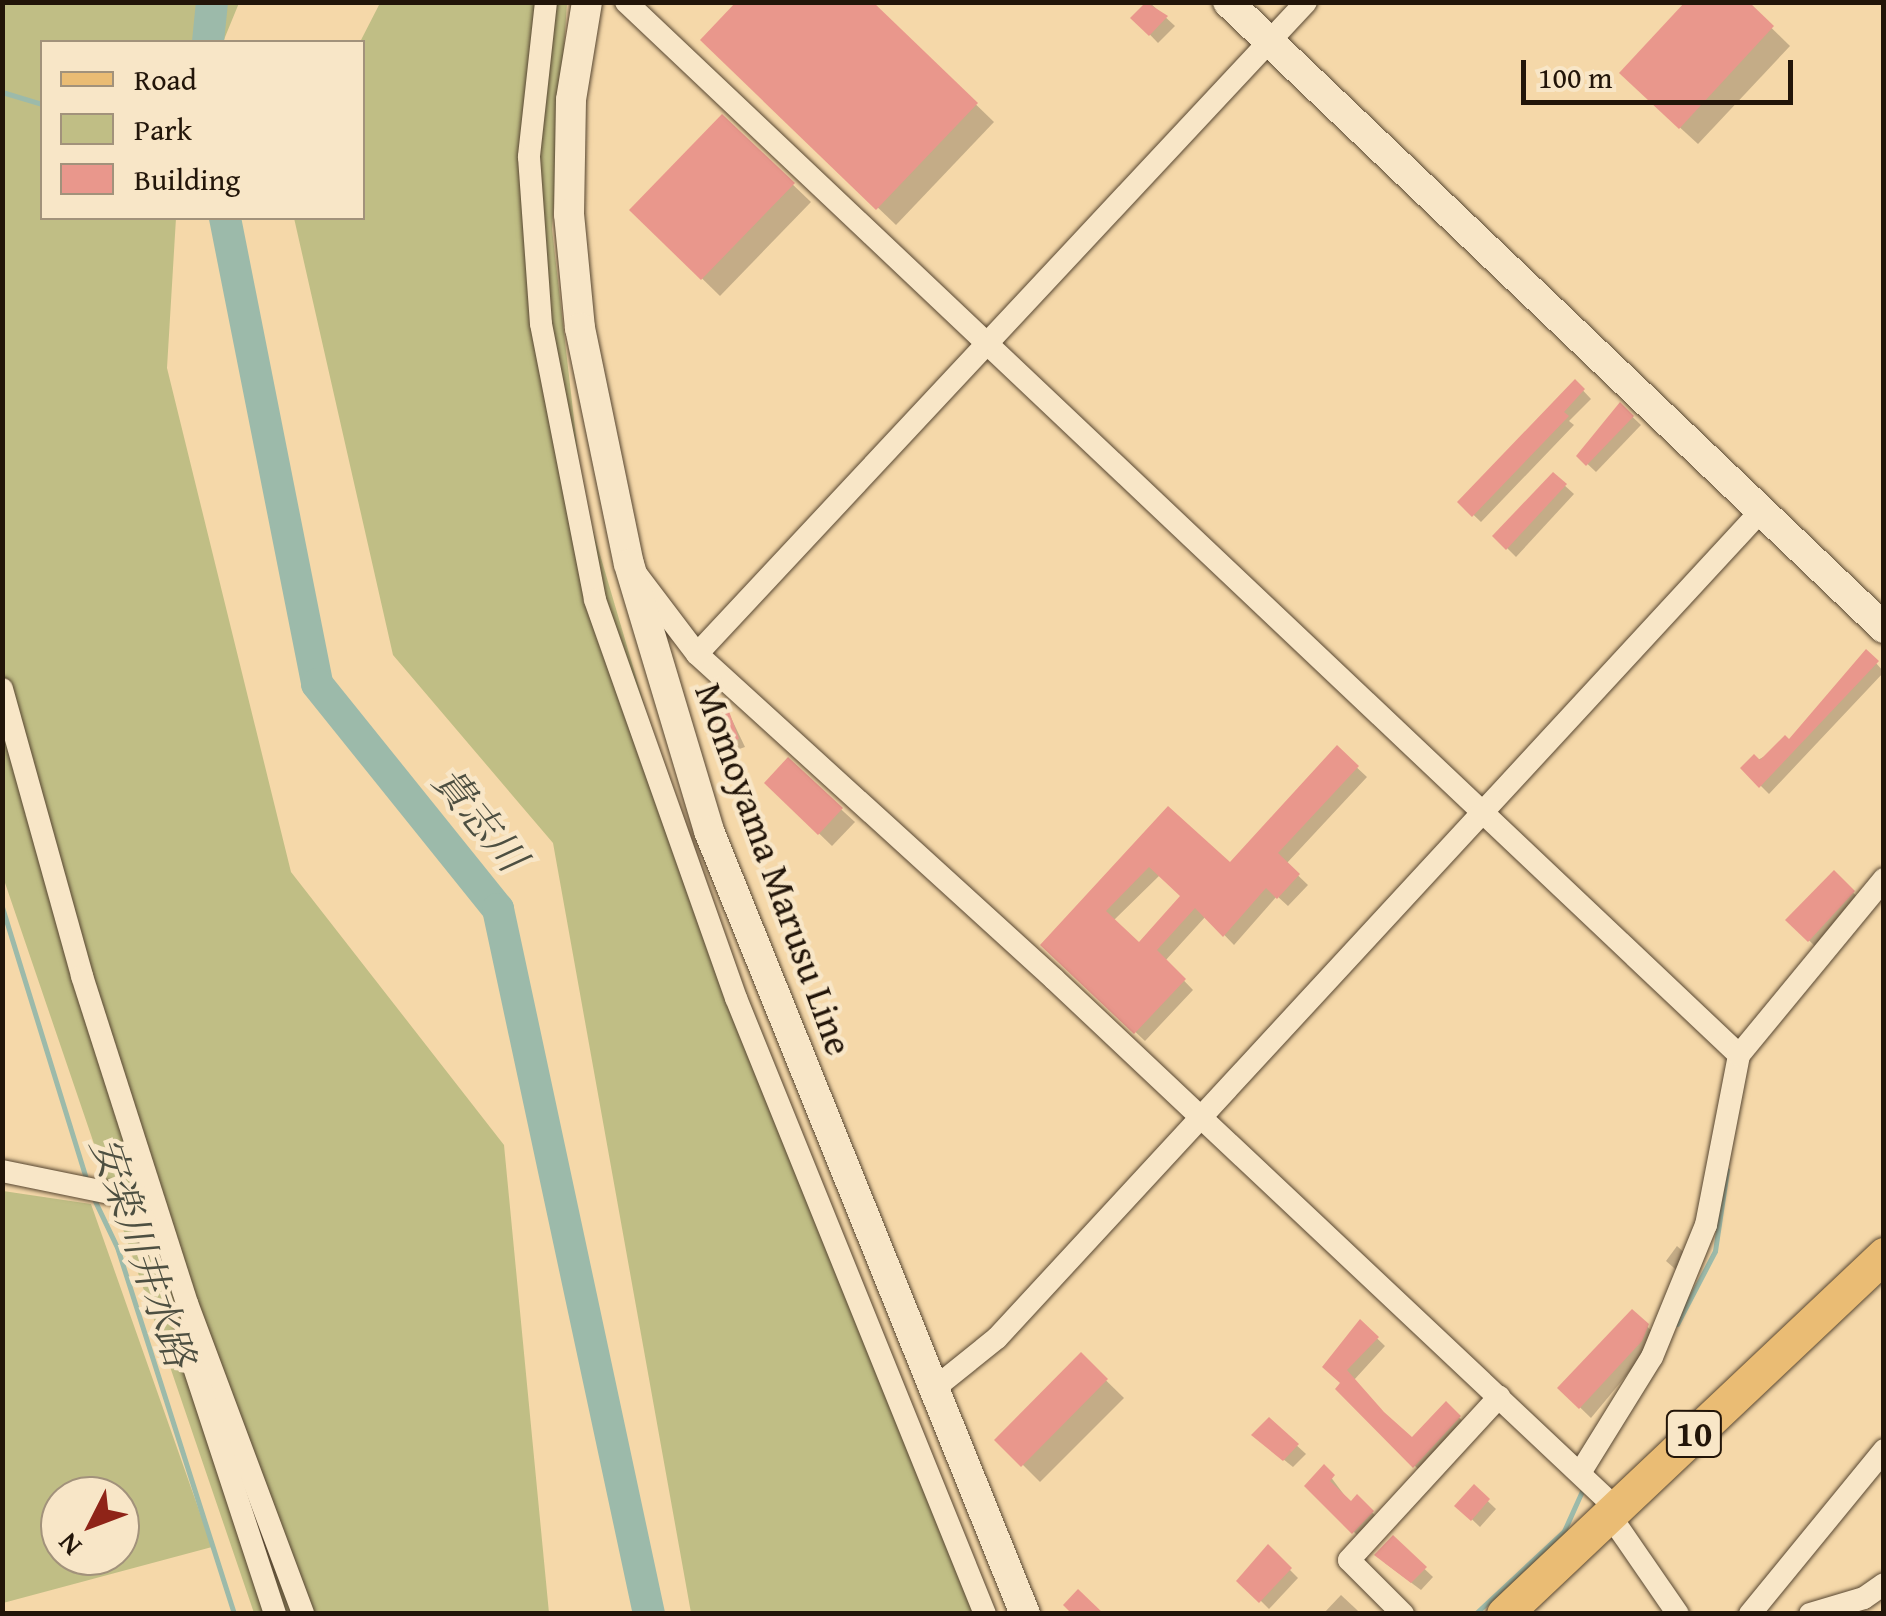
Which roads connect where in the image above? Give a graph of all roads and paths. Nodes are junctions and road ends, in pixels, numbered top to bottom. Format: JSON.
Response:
{"nodes":[{"id":1,"x":546,"y":2,"type":"edge"},
{"id":2,"x":587,"y":2,"type":"edge"},
{"id":3,"x":626,"y":2,"type":"edge"},
{"id":4,"x":1228,"y":2,"type":"edge"},
{"id":5,"x":1306,"y":2,"type":"edge"},
{"id":6,"x":1269,"y":42,"type":"junction"},
{"id":7,"x":984,"y":347,"type":"junction"},
{"id":8,"x":1761,"y":511,"type":"junction"},
{"id":9,"x":629,"y":564,"type":"junction"},
{"id":10,"x":1884,"y":628,"type":"edge"},
{"id":11,"x":697,"y":654,"type":"junction"},
{"id":12,"x":2,"y":689,"type":"edge"},
{"id":13,"x":1477,"y":814,"type":"junction"},
{"id":14,"x":1884,"y":879,"type":"edge"},
{"id":15,"x":1738,"y":1054,"type":"junction"},
{"id":16,"x":1197,"y":1117,"type":"junction"},
{"id":17,"x":2,"y":1171,"type":"edge"},
{"id":18,"x":1884,"y":1254,"type":"edge"},
{"id":19,"x":936,"y":1387,"type":"junction"},
{"id":20,"x":1498,"y":1397,"type":"junction"},
{"id":21,"x":1884,"y":1450,"type":"edge"},
{"id":22,"x":1580,"y":1473,"type":"junction"},
{"id":23,"x":1612,"y":1511,"type":"junction"},
{"id":24,"x":1884,"y":1584,"type":"edge"},
{"id":25,"x":1850,"y":1609,"type":"edge"},
{"id":26,"x":306,"y":1611,"type":"edge"},
{"id":27,"x":275,"y":1614,"type":"edge"},
{"id":28,"x":985,"y":1614,"type":"edge"},
{"id":29,"x":1025,"y":1614,"type":"edge"},
{"id":30,"x":1403,"y":1614,"type":"edge"},
{"id":31,"x":1504,"y":1614,"type":"edge"},
{"id":32,"x":1678,"y":1614,"type":"edge"},
{"id":33,"x":1750,"y":1614,"type":"edge"},
{"id":34,"x":1810,"y":1614,"type":"edge"}],
"edges":[{"from":1,"to":28,"type":"street"},
{"from":2,"to":9,"type":"main road","name":"Momoyama Marusu Line"},
{"from":3,"to":7,"type":"street"},
{"from":4,"to":6,"type":"main road"},
{"from":5,"to":6,"type":"street"},
{"from":6,"to":7,"type":"street"},
{"from":6,"to":8,"type":"main road"},
{"from":7,"to":11,"type":"street"},
{"from":7,"to":13,"type":"street"},
{"from":8,"to":10,"type":"main road"},
{"from":8,"to":13,"type":"street"},
{"from":9,"to":11,"type":"street"},
{"from":9,"to":19,"type":"main road","name":"Momoyama Marusu Line"},
{"from":11,"to":16,"type":"street"},
{"from":12,"to":26,"type":"street"},
{"from":13,"to":15,"type":"street"},
{"from":13,"to":16,"type":"street"},
{"from":14,"to":15,"type":"street"},
{"from":15,"to":22,"type":"street"},
{"from":16,"to":19,"type":"street"},
{"from":16,"to":20,"type":"street"},
{"from":17,"to":27,"type":"street"},
{"from":18,"to":23,"type":"main road","number":"10"},
{"from":19,"to":29,"type":"main road","name":"Momoyama Marusu Line"},
{"from":20,"to":22,"type":"street"},
{"from":20,"to":30,"type":"street"},
{"from":21,"to":33,"type":"street"},
{"from":22,"to":23,"type":"street"},
{"from":23,"to":31,"type":"main road","number":"10"},
{"from":23,"to":32,"type":"street"},
{"from":24,"to":25,"type":"street"},
{"from":25,"to":34,"type":"street"}]}
